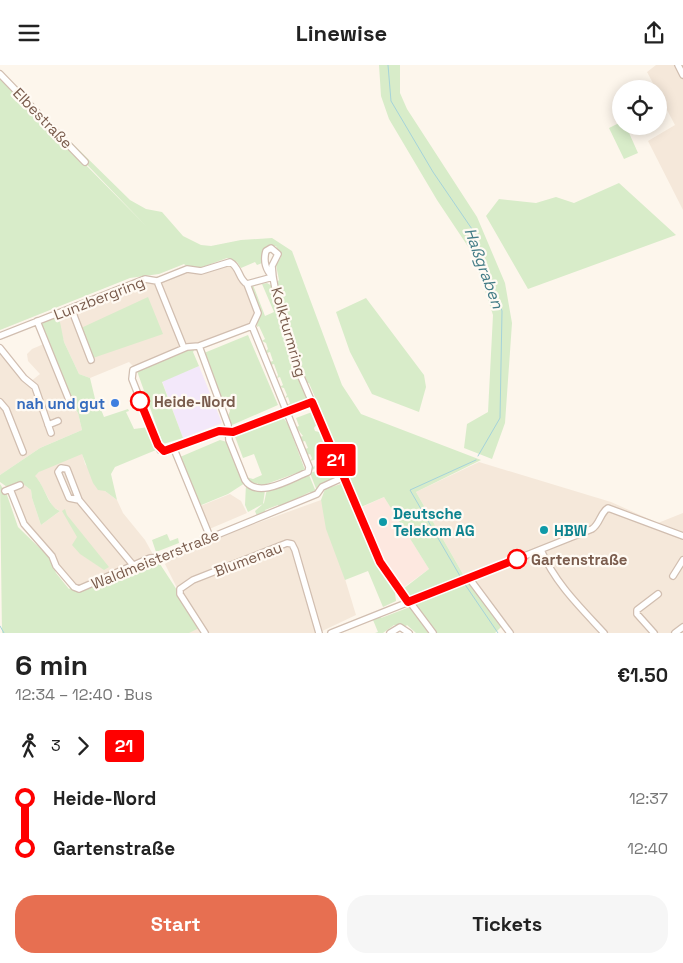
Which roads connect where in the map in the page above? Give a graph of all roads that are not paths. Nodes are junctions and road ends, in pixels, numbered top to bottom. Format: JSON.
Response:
{"nodes":[{"id":1,"x":678,"y":65,"type":"edge"},
{"id":2,"x":0,"y":74,"type":"edge"},
{"id":3,"x":683,"y":75,"type":"edge"},
{"id":4,"x":86,"y":162,"type":"dead end"},
{"id":5,"x":157,"y":281,"type":"junction"},
{"id":6,"x":247,"y":284,"type":"junction"},
{"id":7,"x":71,"y":308,"type":"junction"},
{"id":8,"x":37,"y":321,"type":"junction"},
{"id":9,"x":252,"y":326,"type":"junction"},
{"id":10,"x":0,"y":336,"type":"edge"},
{"id":11,"x":198,"y":346,"type":"junction"},
{"id":12,"x":0,"y":348,"type":"edge"},
{"id":13,"x":184,"y":348,"type":"junction"},
{"id":14,"x":91,"y":360,"type":"dead end"},
{"id":15,"x":69,"y":400,"type":"dead end"},
{"id":16,"x":0,"y":402,"type":"edge"},
{"id":17,"x":312,"y":402,"type":"junction"},
{"id":18,"x":287,"y":412,"type":"junction"},
{"id":19,"x":58,"y":421,"type":"dead end"},
{"id":20,"x":48,"y":425,"type":"junction"},
{"id":21,"x":51,"y":433,"type":"dead end"},
{"id":22,"x":229,"y":433,"type":"junction"},
{"id":23,"x":174,"y":449,"type":"junction"},
{"id":24,"x":23,"y":452,"type":"dead end"},
{"id":25,"x":344,"y":477,"type":"junction"},
{"id":26,"x":20,"y":485,"type":"dead end"},
{"id":27,"x":79,"y":500,"type":"junction"},
{"id":28,"x":683,"y":536,"type":"edge"},
{"id":29,"x":210,"y":537,"type":"junction"},
{"id":30,"x":541,"y":550,"type":"junction"},
{"id":31,"x":683,"y":560,"type":"edge"},
{"id":32,"x":133,"y":565,"type":"junction"},
{"id":33,"x":673,"y":577,"type":"dead end"},
{"id":34,"x":469,"y":578,"type":"junction"},
{"id":35,"x":658,"y":594,"type":"dead end"},
{"id":36,"x":408,"y":602,"type":"junction"},
{"id":37,"x":683,"y":627,"type":"edge"},
{"id":38,"x":205,"y":633,"type":"edge"},
{"id":39,"x":319,"y":633,"type":"edge"},
{"id":40,"x":330,"y":633,"type":"edge"},
{"id":41,"x":390,"y":633,"type":"edge"},
{"id":42,"x":410,"y":633,"type":"edge"},
{"id":43,"x":433,"y":633,"type":"edge"},
{"id":44,"x":510,"y":633,"type":"edge"},
{"id":45,"x":604,"y":633,"type":"edge"},
{"id":46,"x":654,"y":633,"type":"edge"},
{"id":47,"x":675,"y":633,"type":"edge"}],
"edges":[{"from":1,"to":3,"type":"street"},
{"from":2,"to":4,"type":"street","name":"Elbestraße"},
{"from":5,"to":6,"type":"street","name":"Lunzbergring"},
{"from":5,"to":7,"type":"street","name":"Lunzbergring"},
{"from":5,"to":13,"type":"street"},
{"from":6,"to":9,"type":"street","name":"Kolkturmring"},
{"from":6,"to":17,"type":"street","name":"Kolkturmring"},
{"from":7,"to":8,"type":"street","name":"Lunzbergring"},
{"from":7,"to":14,"type":"street"},
{"from":8,"to":10,"type":"street","name":"Lunzbergring"},
{"from":8,"to":15,"type":"street"},
{"from":9,"to":11,"type":"street"},
{"from":9,"to":18,"type":"street","name":"Kolkturmring"},
{"from":11,"to":13,"type":"street"},
{"from":11,"to":22,"type":"street"},
{"from":12,"to":20,"type":"street"},
{"from":13,"to":23,"type":"street"},
{"from":16,"to":24,"type":"street"},
{"from":17,"to":18,"type":"street"},
{"from":17,"to":25,"type":"street","name":"Kolkturmring"},
{"from":18,"to":22,"type":"street"},
{"from":18,"to":22,"type":"street","name":"Kolkturmring"},
{"from":19,"to":20,"type":"street"},
{"from":20,"to":21,"type":"street"},
{"from":22,"to":23,"type":"street"},
{"from":23,"to":29,"type":"street"},
{"from":25,"to":29,"type":"street","name":"Waldmeisterstraße"},
{"from":25,"to":36,"type":"street","name":"Kolkturmring"},
{"from":26,"to":32,"type":"street","name":"Waldmeisterstraße"},
{"from":27,"to":27,"type":"street"},
{"from":27,"to":32,"type":"street"},
{"from":28,"to":30,"type":"street"},
{"from":29,"to":32,"type":"street","name":"Waldmeisterstraße"},
{"from":30,"to":34,"type":"street"},
{"from":30,"to":45,"type":"street"},
{"from":31,"to":33,"type":"street"},
{"from":34,"to":36,"type":"street"},
{"from":34,"to":44,"type":"street"},
{"from":35,"to":46,"type":"street"},
{"from":36,"to":40,"type":"street"},
{"from":36,"to":43,"type":"street","name":"Kolkturmring"},
{"from":37,"to":47,"type":"street"},
{"from":38,"to":39,"type":"street","name":"Blumenau"},
{"from":41,"to":42,"type":"street"}]}
